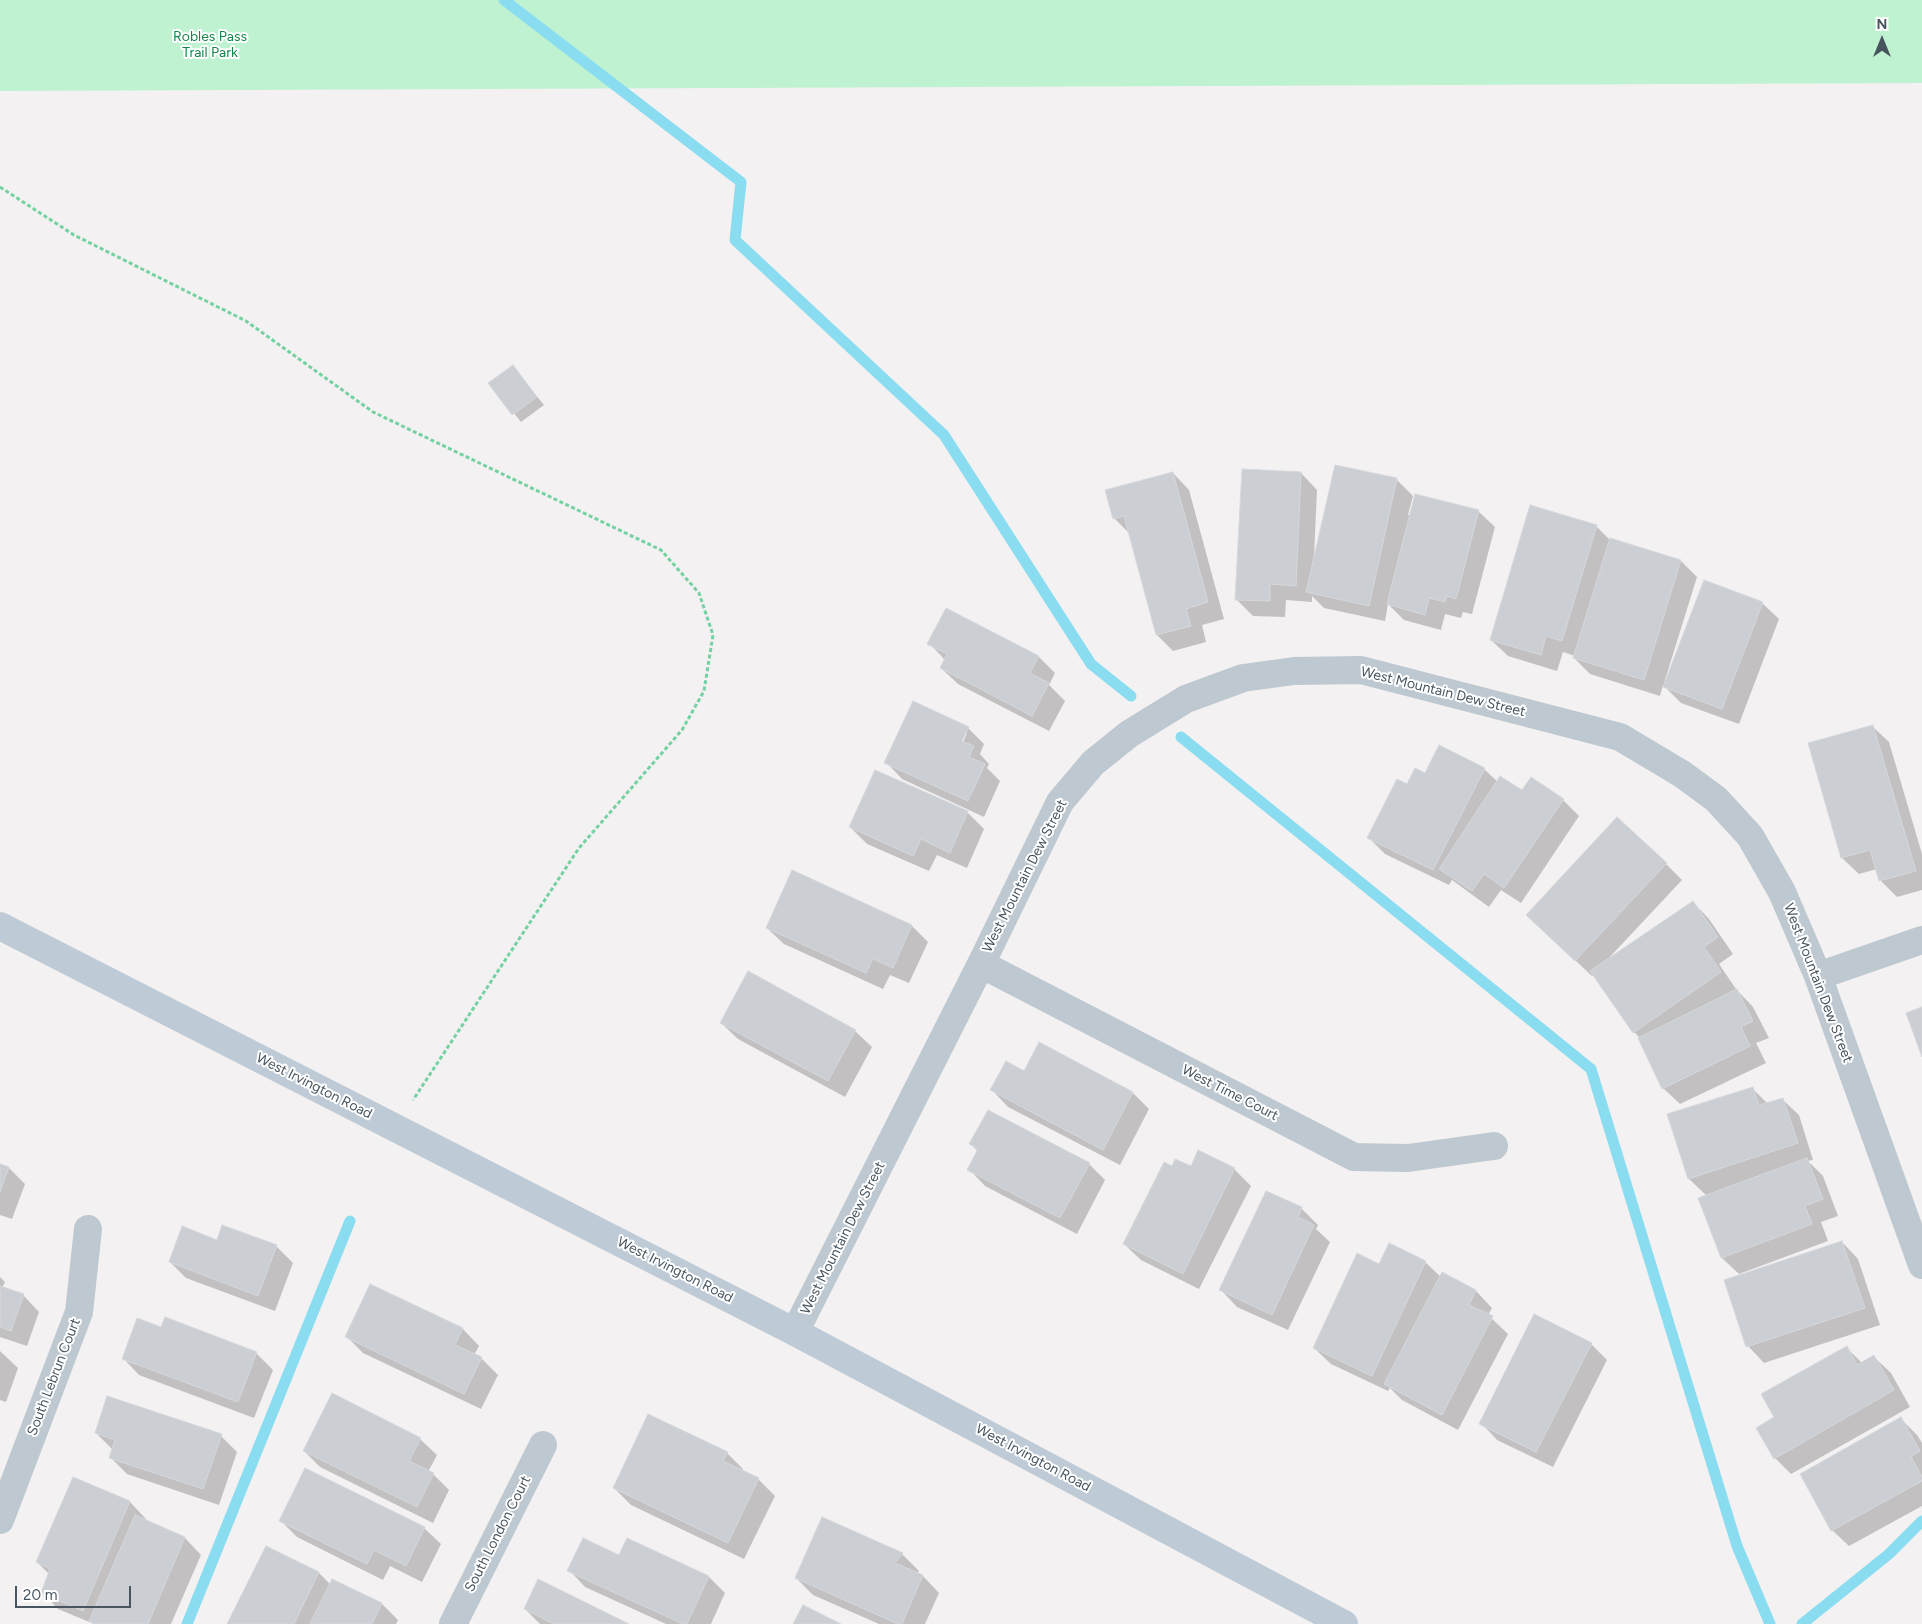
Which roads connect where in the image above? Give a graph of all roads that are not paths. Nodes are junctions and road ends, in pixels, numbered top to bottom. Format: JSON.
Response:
{"nodes":[{"id":1,"x":0,"y":926,"type":"edge"},
{"id":2,"x":1922,"y":940,"type":"edge"},
{"id":3,"x":981,"y":964,"type":"junction"},
{"id":4,"x":1818,"y":976,"type":"junction"},
{"id":5,"x":1494,"y":1146,"type":"dead end"},
{"id":6,"x":88,"y":1229,"type":"dead end"},
{"id":7,"x":1922,"y":1265,"type":"edge"},
{"id":8,"x":795,"y":1332,"type":"junction"},
{"id":9,"x":543,"y":1445,"type":"dead end"},
{"id":10,"x":0,"y":1520,"type":"edge"},
{"id":11,"x":453,"y":1624,"type":"edge"},
{"id":12,"x":1344,"y":1624,"type":"edge"}],
"edges":[{"from":1,"to":8,"type":"main road","name":"West Irvington Road"},
{"from":2,"to":4,"type":"street"},
{"from":3,"to":4,"type":"street","name":"West Mountain Dew Street"},
{"from":3,"to":5,"type":"street","name":"West Time Court"},
{"from":3,"to":8,"type":"street","name":"West Mountain Dew Street"},
{"from":4,"to":7,"type":"street","name":"West Mountain Dew Street"},
{"from":6,"to":10,"type":"street","name":"South Lebrun Court"},
{"from":8,"to":12,"type":"main road","name":"West Irvington Road"},
{"from":9,"to":11,"type":"street","name":"South London Court"}]}
